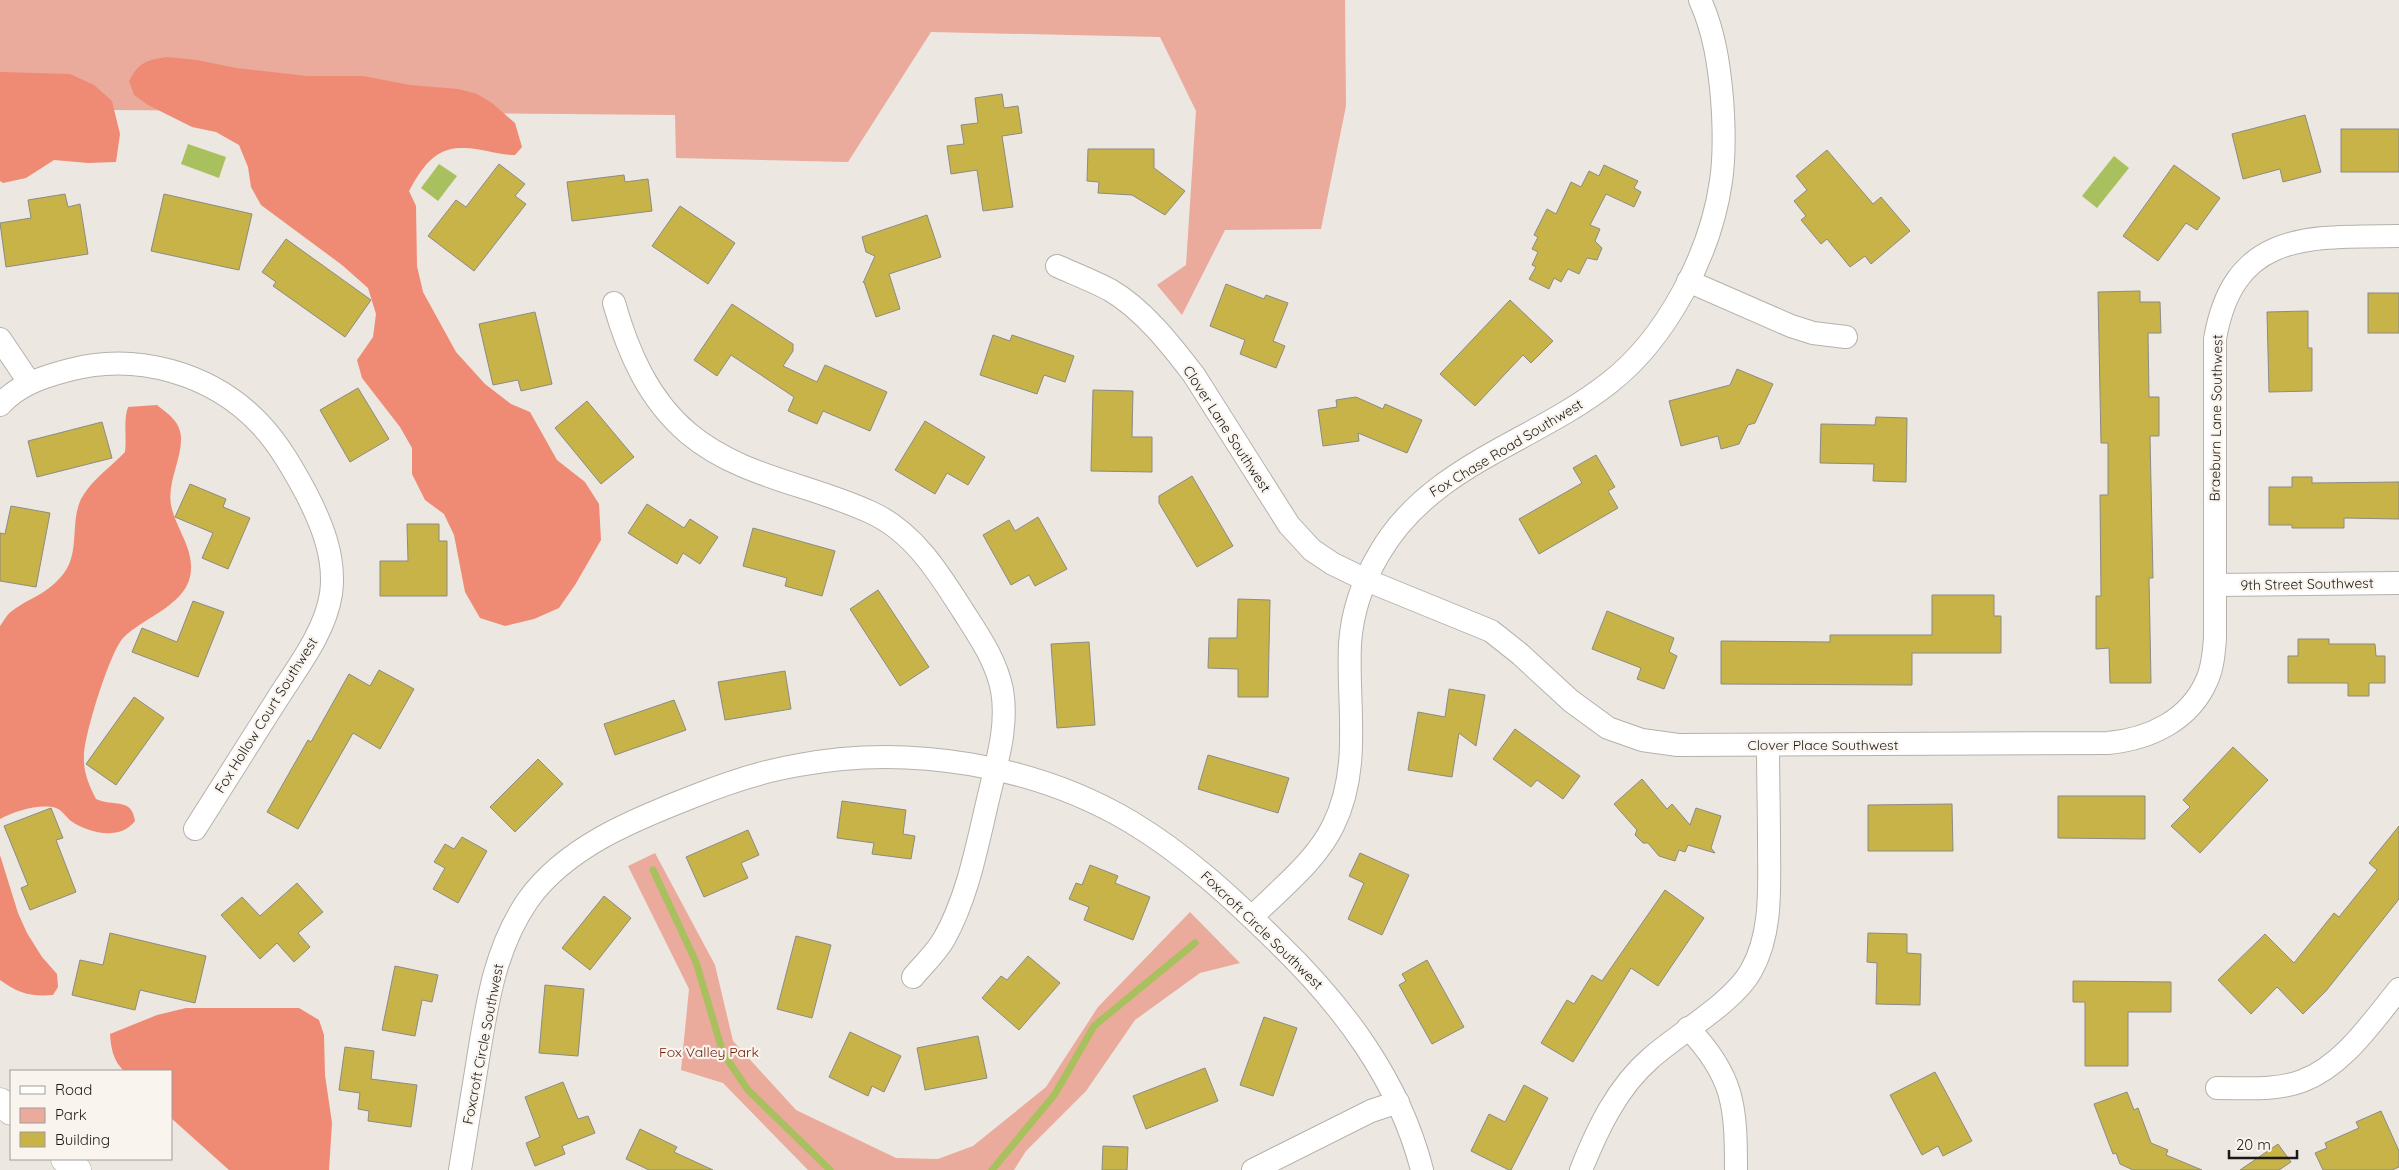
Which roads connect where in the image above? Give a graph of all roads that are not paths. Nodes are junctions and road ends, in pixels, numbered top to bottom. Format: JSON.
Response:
{"nodes":[{"id":1,"x":1700,"y":0,"type":"edge"},
{"id":2,"x":2399,"y":236,"type":"edge"},
{"id":3,"x":1057,"y":266,"type":"dead end"},
{"id":4,"x":1688,"y":281,"type":"junction"},
{"id":5,"x":614,"y":303,"type":"dead end"},
{"id":6,"x":1846,"y":337,"type":"dead end"},
{"id":7,"x":0,"y":339,"type":"edge"},
{"id":8,"x":30,"y":382,"type":"junction"},
{"id":9,"x":0,"y":405,"type":"edge"},
{"id":10,"x":1366,"y":580,"type":"junction"},
{"id":11,"x":2399,"y":583,"type":"edge"},
{"id":12,"x":2215,"y":585,"type":"junction"},
{"id":13,"x":1768,"y":746,"type":"junction"},
{"id":14,"x":995,"y":770,"type":"junction"},
{"id":15,"x":195,"y":829,"type":"dead end"},
{"id":16,"x":1252,"y":917,"type":"junction"},
{"id":17,"x":914,"y":977,"type":"dead end"},
{"id":18,"x":2399,"y":989,"type":"edge"},
{"id":19,"x":1688,"y":1028,"type":"junction"},
{"id":20,"x":2217,"y":1088,"type":"dead end"},
{"id":21,"x":0,"y":1102,"type":"edge"},
{"id":22,"x":1398,"y":1102,"type":"junction"},
{"id":23,"x":10,"y":1111,"type":"edge"},
{"id":24,"x":66,"y":1160,"type":"edge"},
{"id":25,"x":77,"y":1170,"type":"edge"},
{"id":26,"x":460,"y":1170,"type":"edge"},
{"id":27,"x":1253,"y":1170,"type":"edge"},
{"id":28,"x":1422,"y":1170,"type":"edge"},
{"id":29,"x":1581,"y":1170,"type":"edge"},
{"id":30,"x":1736,"y":1170,"type":"edge"}],
"edges":[{"from":1,"to":4,"type":"street","name":"Fox Chase Road Southwest"},
{"from":2,"to":12,"type":"street","name":"Braeburn Lane Southwest"},
{"from":3,"to":10,"type":"street","name":"Clover Lane Southwest"},
{"from":4,"to":6,"type":"street"},
{"from":4,"to":10,"type":"street","name":"Fox Chase Road Southwest"},
{"from":5,"to":14,"type":"street"},
{"from":7,"to":8,"type":"street"},
{"from":8,"to":9,"type":"street","name":"Fox Hollow Court Southwest"},
{"from":8,"to":15,"type":"street","name":"Fox Hollow Court Southwest"},
{"from":10,"to":13,"type":"street","name":"Clover Place Southwest"},
{"from":10,"to":16,"type":"street","name":"Fox Chase Road Southwest"},
{"from":11,"to":12,"type":"street","name":"9th Street Southwest"},
{"from":12,"to":13,"type":"street","name":"Clover Place Southwest"},
{"from":13,"to":19,"type":"street"},
{"from":14,"to":16,"type":"street","name":"Foxcroft Circle Southwest"},
{"from":14,"to":17,"type":"street"},
{"from":14,"to":26,"type":"street","name":"Foxcroft Circle Southwest"},
{"from":16,"to":22,"type":"street","name":"Foxcroft Circle Southwest"},
{"from":18,"to":20,"type":"street"},
{"from":19,"to":29,"type":"street"},
{"from":19,"to":30,"type":"street"},
{"from":21,"to":23,"type":"main road"},
{"from":22,"to":27,"type":"street"},
{"from":22,"to":28,"type":"street","name":"Foxcroft Circle Southwest"},
{"from":24,"to":25,"type":"main road"}]}
